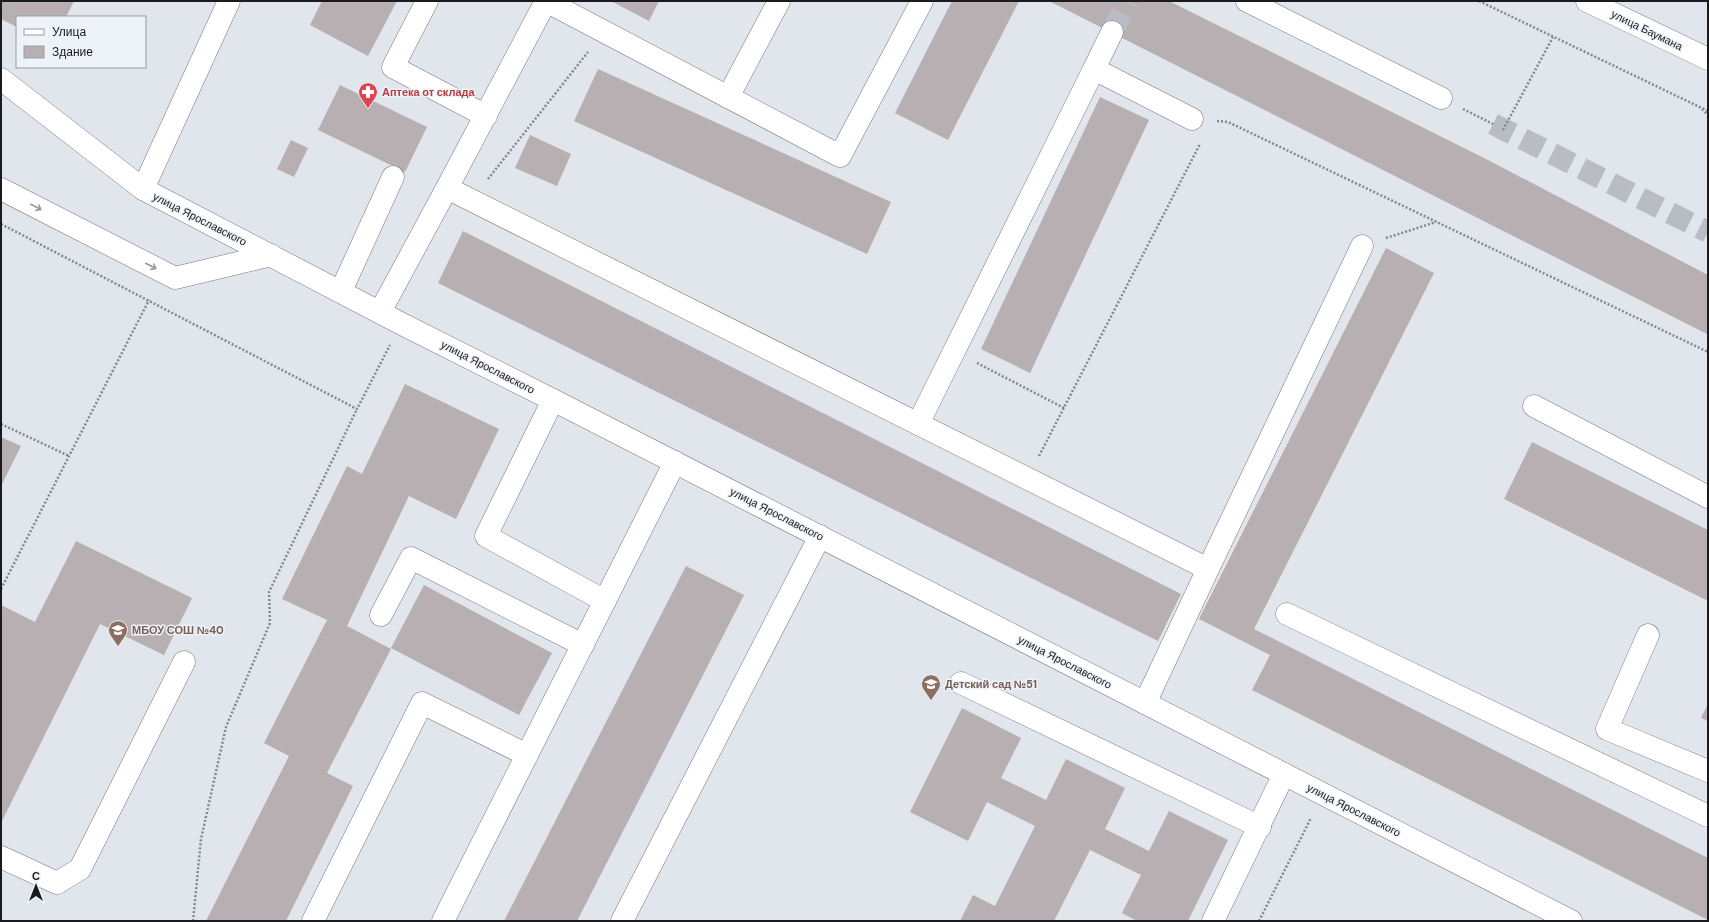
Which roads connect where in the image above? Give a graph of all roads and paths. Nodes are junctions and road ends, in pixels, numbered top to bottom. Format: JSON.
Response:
{"nodes":[{"id":1,"x":229,"y":1,"type":"edge"},
{"id":2,"x":427,"y":1,"type":"edge"},
{"id":3,"x":779,"y":1,"type":"edge"},
{"id":4,"x":922,"y":1,"type":"edge"},
{"id":5,"x":1247,"y":1,"type":"edge"},
{"id":6,"x":1479,"y":1,"type":"edge"},
{"id":7,"x":1587,"y":1,"type":"edge"},
{"id":8,"x":604,"y":32,"type":"junction"},
{"id":9,"x":1112,"y":32,"type":"tunnel mouth"},
{"id":10,"x":1553,"y":37,"type":"junction"},
{"id":11,"x":1708,"y":59,"type":"edge"},
{"id":12,"x":1094,"y":69,"type":"junction"},
{"id":13,"x":1,"y":79,"type":"edge"},
{"id":14,"x":728,"y":97,"type":"junction"},
{"id":15,"x":1441,"y":98,"type":"joint"},
{"id":16,"x":1698,"y":106,"type":"junction"},
{"id":17,"x":1708,"y":111,"type":"edge"},
{"id":18,"x":1708,"y":115,"type":"edge"},
{"id":19,"x":486,"y":116,"type":"junction"},
{"id":20,"x":1192,"y":119,"type":"joint"},
{"id":21,"x":1493,"y":124,"type":"tunnel mouth"},
{"id":22,"x":1503,"y":130,"type":"dead end"},
{"id":23,"x":1201,"y":142,"type":"dead end"},
{"id":24,"x":393,"y":177,"type":"dead end"},
{"id":25,"x":447,"y":188,"type":"junction"},
{"id":26,"x":1,"y":189,"type":"edge"},
{"id":27,"x":143,"y":189,"type":"junction"},
{"id":28,"x":472,"y":200,"type":"junction"},
{"id":29,"x":1437,"y":222,"type":"junction"},
{"id":30,"x":1,"y":224,"type":"edge"},
{"id":31,"x":1362,"y":246,"type":"joint"},
{"id":32,"x":270,"y":255,"type":"junction"},
{"id":33,"x":341,"y":291,"type":"junction"},
{"id":34,"x":149,"y":300,"type":"junction"},
{"id":35,"x":380,"y":312,"type":"junction"},
{"id":36,"x":400,"y":323,"type":"junction"},
{"id":37,"x":953,"y":351,"type":"junction"},
{"id":38,"x":1708,"y":352,"type":"edge"},
{"id":39,"x":553,"y":400,"type":"junction"},
{"id":40,"x":1534,"y":406,"type":"dead end"},
{"id":41,"x":1064,"y":408,"type":"junction"},
{"id":42,"x":357,"y":409,"type":"junction"},
{"id":43,"x":1,"y":424,"type":"edge"},
{"id":44,"x":918,"y":424,"type":"junction"},
{"id":45,"x":69,"y":456,"type":"junction"},
{"id":46,"x":675,"y":462,"type":"junction"},
{"id":47,"x":1027,"y":479,"type":"junction"},
{"id":48,"x":1708,"y":497,"type":"edge"},
{"id":49,"x":820,"y":536,"type":"junction"},
{"id":50,"x":1208,"y":569,"type":"junction"},
{"id":51,"x":1,"y":589,"type":"edge"},
{"id":52,"x":605,"y":601,"type":"junction"},
{"id":53,"x":1287,"y":614,"type":"dead end"},
{"id":54,"x":381,"y":615,"type":"dead end"},
{"id":55,"x":1648,"y":635,"type":"dead end"},
{"id":56,"x":583,"y":645,"type":"junction"},
{"id":57,"x":184,"y":662,"type":"dead end"},
{"id":58,"x":961,"y":683,"type":"dead end"},
{"id":59,"x":1145,"y":703,"type":"junction"},
{"id":60,"x":527,"y":755,"type":"junction"},
{"id":61,"x":1708,"y":771,"type":"edge"},
{"id":62,"x":1284,"y":774,"type":"junction"},
{"id":63,"x":1323,"y":794,"type":"junction"},
{"id":64,"x":1708,"y":816,"type":"edge"},
{"id":65,"x":1260,"y":827,"type":"junction"},
{"id":66,"x":1,"y":857,"type":"edge"},
{"id":67,"x":193,"y":921,"type":"edge"},
{"id":68,"x":313,"y":921,"type":"edge"},
{"id":69,"x":443,"y":921,"type":"edge"},
{"id":70,"x":622,"y":921,"type":"edge"},
{"id":71,"x":1213,"y":921,"type":"edge"},
{"id":72,"x":1259,"y":921,"type":"edge"},
{"id":73,"x":1571,"y":921,"type":"edge"}],
"edges":[{"from":1,"to":27,"type":"street"},
{"from":2,"to":19,"type":"street"},
{"from":3,"to":14,"type":"street"},
{"from":4,"to":14,"type":"street"},
{"from":5,"to":15,"type":"street"},
{"from":6,"to":10,"type":"path"},
{"from":7,"to":11,"type":"street","name":"улица Баумана"},
{"from":8,"to":14,"type":"street"},
{"from":8,"to":19,"type":"street"},
{"from":8,"to":28,"type":"path"},
{"from":9,"to":12,"type":"street"},
{"from":10,"to":16,"type":"path"},
{"from":10,"to":22,"type":"path"},
{"from":12,"to":20,"type":"street"},
{"from":12,"to":37,"type":"street"},
{"from":13,"to":27,"type":"street","name":"улица Ярославского"},
{"from":15,"to":21,"type":"path"},
{"from":16,"to":17,"type":"path"},
{"from":16,"to":18,"type":"path"},
{"from":19,"to":25,"type":"street"},
{"from":20,"to":29,"type":"path"},
{"from":23,"to":41,"type":"path"},
{"from":24,"to":33,"type":"street"},
{"from":25,"to":28,"type":"street"},
{"from":25,"to":35,"type":"street"},
{"from":26,"to":32,"type":"street","one_way":true},
{"from":27,"to":32,"type":"street","name":"улица Ярославского"},
{"from":28,"to":44,"type":"street"},
{"from":29,"to":31,"type":"path"},
{"from":29,"to":38,"type":"path"},
{"from":30,"to":34,"type":"path"},
{"from":31,"to":50,"type":"street"},
{"from":32,"to":33,"type":"street","name":"улица Ярославского"},
{"from":33,"to":35,"type":"street","name":"улица Ярославского"},
{"from":34,"to":42,"type":"path"},
{"from":34,"to":45,"type":"path"},
{"from":35,"to":36,"type":"street","name":"улица Ярославского"},
{"from":36,"to":39,"type":"street","name":"улица Ярославского"},
{"from":36,"to":42,"type":"path"},
{"from":37,"to":41,"type":"path"},
{"from":37,"to":44,"type":"street"},
{"from":39,"to":46,"type":"street","name":"улица Ярославского"},
{"from":39,"to":52,"type":"street"},
{"from":40,"to":48,"type":"street"},
{"from":41,"to":47,"type":"path"},
{"from":42,"to":67,"type":"path"},
{"from":43,"to":45,"type":"path"},
{"from":44,"to":47,"type":"street"},
{"from":45,"to":51,"type":"path"},
{"from":46,"to":49,"type":"street","name":"улица Ярославского"},
{"from":46,"to":52,"type":"street"},
{"from":47,"to":50,"type":"street"},
{"from":49,"to":59,"type":"street","name":"улица Ярославского"},
{"from":49,"to":70,"type":"street"},
{"from":50,"to":59,"type":"street"},
{"from":52,"to":56,"type":"street"},
{"from":53,"to":64,"type":"street"},
{"from":54,"to":56,"type":"street"},
{"from":55,"to":61,"type":"street"},
{"from":56,"to":60,"type":"street"},
{"from":57,"to":66,"type":"street"},
{"from":58,"to":65,"type":"street"},
{"from":59,"to":62,"type":"street","name":"улица Ярославского"},
{"from":60,"to":68,"type":"street"},
{"from":60,"to":69,"type":"street"},
{"from":62,"to":63,"type":"street","name":"улица Ярославского"},
{"from":62,"to":65,"type":"street"},
{"from":63,"to":72,"type":"path"},
{"from":63,"to":73,"type":"street","name":"улица Ярославского"},
{"from":65,"to":71,"type":"street"}]}
